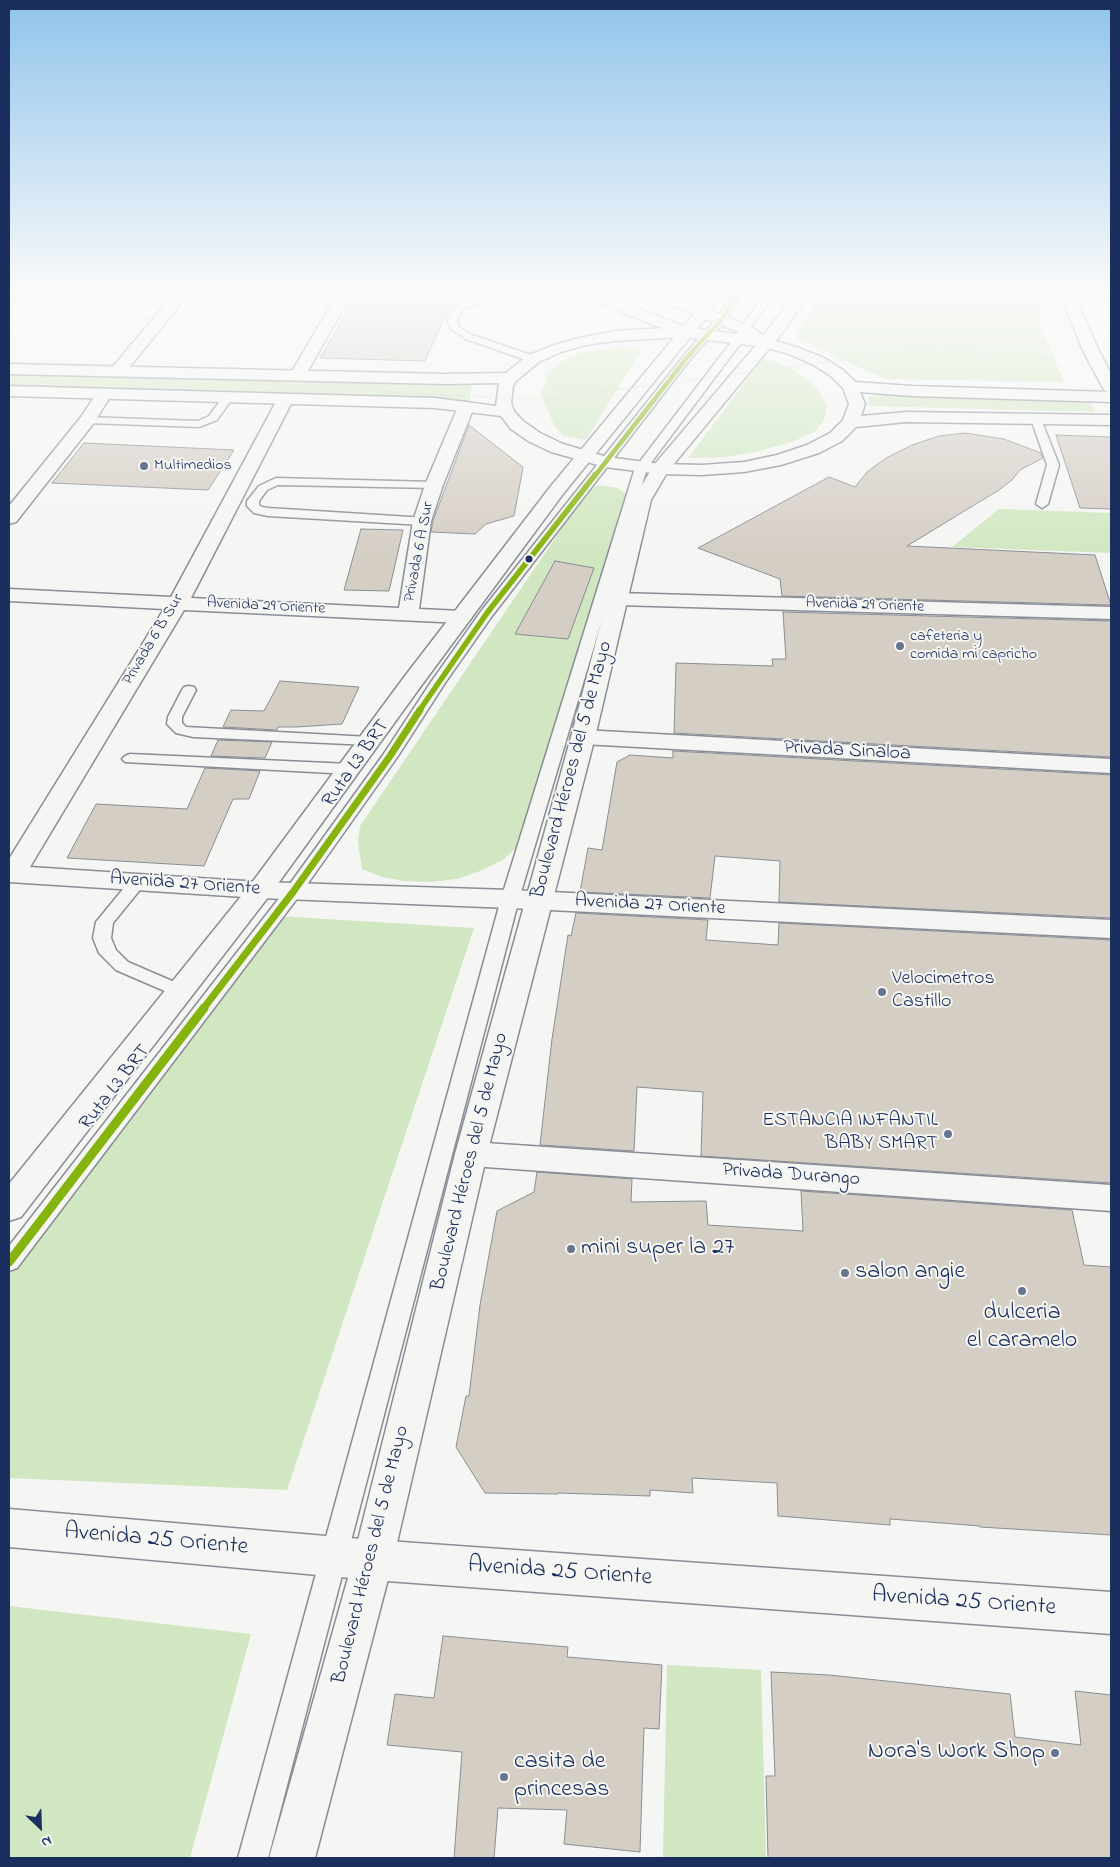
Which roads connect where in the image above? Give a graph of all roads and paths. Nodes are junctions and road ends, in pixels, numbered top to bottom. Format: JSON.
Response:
{"nodes":[{"id":1,"x":403,"y":378,"type":"edge"},
{"id":2,"x":502,"y":378,"type":"edge"},
{"id":3,"x":510,"y":378,"type":"edge"},
{"id":4,"x":652,"y":378,"type":"edge"},
{"id":5,"x":668,"y":378,"type":"edge"},
{"id":6,"x":704,"y":378,"type":"edge"},
{"id":7,"x":711,"y":378,"type":"edge"},
{"id":8,"x":733,"y":378,"type":"edge"},
{"id":9,"x":842,"y":378,"type":"edge"},
{"id":10,"x":850,"y":386,"type":"junction"},
{"id":11,"x":9,"y":391,"type":"edge"},
{"id":12,"x":388,"y":392,"type":"dead end"},
{"id":13,"x":104,"y":394,"type":"junction"},
{"id":14,"x":1111,"y":397,"type":"edge"},
{"id":15,"x":227,"y":399,"type":"junction"},
{"id":16,"x":285,"y":400,"type":"junction"},
{"id":17,"x":466,"y":407,"type":"junction"},
{"id":18,"x":506,"y":412,"type":"junction"},
{"id":19,"x":1036,"y":419,"type":"junction"},
{"id":20,"x":87,"y":420,"type":"junction"},
{"id":21,"x":1111,"y":420,"type":"edge"},
{"id":22,"x":851,"y":422,"type":"junction"},
{"id":23,"x":595,"y":460,"type":"junction"},
{"id":24,"x":650,"y":468,"type":"junction"},
{"id":25,"x":434,"y":485,"type":"junction"},
{"id":26,"x":1042,"y":504,"type":"dead end"},
{"id":27,"x":9,"y":518,"type":"edge"},
{"id":28,"x":422,"y":521,"type":"junction"},
{"id":29,"x":9,"y":595,"type":"edge"},
{"id":30,"x":618,"y":599,"type":"junction"},
{"id":31,"x":178,"y":603,"type":"junction"},
{"id":32,"x":1111,"y":613,"type":"edge"},
{"id":33,"x":408,"y":614,"type":"junction"},
{"id":34,"x":462,"y":618,"type":"junction"},
{"id":35,"x":189,"y":690,"type":"dead end"},
{"id":36,"x":583,"y":737,"type":"junction"},
{"id":37,"x":370,"y":741,"type":"junction"},
{"id":38,"x":130,"y":759,"type":"dead end"},
{"id":39,"x":1111,"y":766,"type":"edge"},
{"id":40,"x":350,"y":769,"type":"junction"},
{"id":41,"x":10,"y":877,"type":"edge"},
{"id":42,"x":139,"y":881,"type":"junction"},
{"id":43,"x":260,"y":890,"type":"junction"},
{"id":44,"x":293,"y":892,"type":"junction"},
{"id":45,"x":510,"y":899,"type":"junction"},
{"id":46,"x":539,"y":901,"type":"junction"},
{"id":47,"x":1111,"y":929,"type":"edge"},
{"id":48,"x":180,"y":991,"type":"junction"},
{"id":49,"x":471,"y":1154,"type":"junction"},
{"id":50,"x":1111,"y":1198,"type":"edge"},
{"id":51,"x":9,"y":1208,"type":"edge"},
{"id":52,"x":9,"y":1262,"type":"edge"},
{"id":53,"x":9,"y":1528,"type":"edge"},
{"id":54,"x":354,"y":1558,"type":"junction"},
{"id":55,"x":1111,"y":1613,"type":"edge"},
{"id":56,"x":253,"y":1858,"type":"edge"},
{"id":57,"x":292,"y":1858,"type":"edge"}],
"edges":[{"from":1,"to":2,"type":"main road"},
{"from":3,"to":18,"type":"main road"},
{"from":4,"to":23,"type":"main road"},
{"from":5,"to":23,"type":"lane","name":"Ruta L3 BRT"},
{"from":6,"to":12,"type":"path","bridge":true},
{"from":7,"to":24,"type":"lane"},
{"from":8,"to":24,"type":"main road","name":"Boulevard Héroes del 5 de Mayo"},
{"from":9,"to":10,"type":"main road"},
{"from":10,"to":14,"type":"main road"},
{"from":10,"to":22,"type":"main road"},
{"from":11,"to":13,"type":"main road"},
{"from":13,"to":15,"type":"main road"},
{"from":13,"to":20,"type":"main road"},
{"from":15,"to":16,"type":"main road"},
{"from":15,"to":20,"type":"lane"},
{"from":16,"to":17,"type":"main road"},
{"from":16,"to":31,"type":"main road","name":"Privada 6 B Sur"},
{"from":17,"to":18,"type":"main road"},
{"from":17,"to":25,"type":"main road","name":"Privada 6 A Sur"},
{"from":18,"to":23,"type":"main road"},
{"from":19,"to":21,"type":"main road"},
{"from":19,"to":22,"type":"main road"},
{"from":19,"to":26,"type":"lane"},
{"from":20,"to":27,"type":"main road"},
{"from":22,"to":24,"type":"main road"},
{"from":23,"to":24,"type":"main road"},
{"from":23,"to":34,"type":"main road"},
{"from":23,"to":44,"type":"lane","name":"Ruta L3 BRT"},
{"from":24,"to":30,"type":"main road","name":"Boulevard Héroes del 5 de Mayo"},
{"from":24,"to":45,"type":"lane"},
{"from":25,"to":28,"type":"main road","name":"Privada 6 A Sur"},
{"from":25,"to":28,"type":"lane"},
{"from":28,"to":33,"type":"main road","name":"Privada 6 A Sur"},
{"from":29,"to":31,"type":"main road","name":"Avenida 29 Oriente"},
{"from":30,"to":32,"type":"main road","name":"Avenida 29 Oriente"},
{"from":30,"to":36,"type":"main road","name":"Boulevard Héroes del 5 de Mayo"},
{"from":31,"to":33,"type":"main road","name":"Avenida 29 Oriente"},
{"from":31,"to":41,"type":"main road","name":"Privada 6 B Sur"},
{"from":33,"to":34,"type":"main road","name":"Avenida 29 Oriente"},
{"from":34,"to":37,"type":"main road"},
{"from":35,"to":37,"type":"lane"},
{"from":36,"to":39,"type":"main road","name":"Privada Sinaloa"},
{"from":36,"to":46,"type":"main road","name":"Boulevard Héroes del 5 de Mayo"},
{"from":37,"to":40,"type":"main road"},
{"from":38,"to":40,"type":"lane"},
{"from":40,"to":43,"type":"main road"},
{"from":41,"to":42,"type":"main road","name":"Avenida 27 Oriente"},
{"from":42,"to":43,"type":"main road","name":"Avenida 27 Oriente"},
{"from":42,"to":48,"type":"lane"},
{"from":43,"to":44,"type":"main road","name":"Avenida 27 Oriente"},
{"from":43,"to":48,"type":"main road"},
{"from":44,"to":45,"type":"main road","name":"Avenida 27 Oriente"},
{"from":44,"to":52,"type":"lane","name":"Ruta L3 BRT"},
{"from":45,"to":46,"type":"main road","name":"Avenida 27 Oriente"},
{"from":45,"to":54,"type":"lane"},
{"from":46,"to":47,"type":"main road","name":"Avenida 27 Oriente"},
{"from":46,"to":49,"type":"main road","name":"Boulevard Héroes del 5 de Mayo"},
{"from":48,"to":51,"type":"main road"},
{"from":49,"to":50,"type":"main road","name":"Privada Durango"},
{"from":49,"to":54,"type":"main road","name":"Boulevard Héroes del 5 de Mayo"},
{"from":53,"to":54,"type":"main road","name":"Avenida 25 Oriente"},
{"from":54,"to":55,"type":"main road","name":"Avenida 25 Oriente"},
{"from":54,"to":56,"type":"lane"},
{"from":54,"to":57,"type":"main road","name":"Boulevard Héroes del 5 de Mayo"}]}
